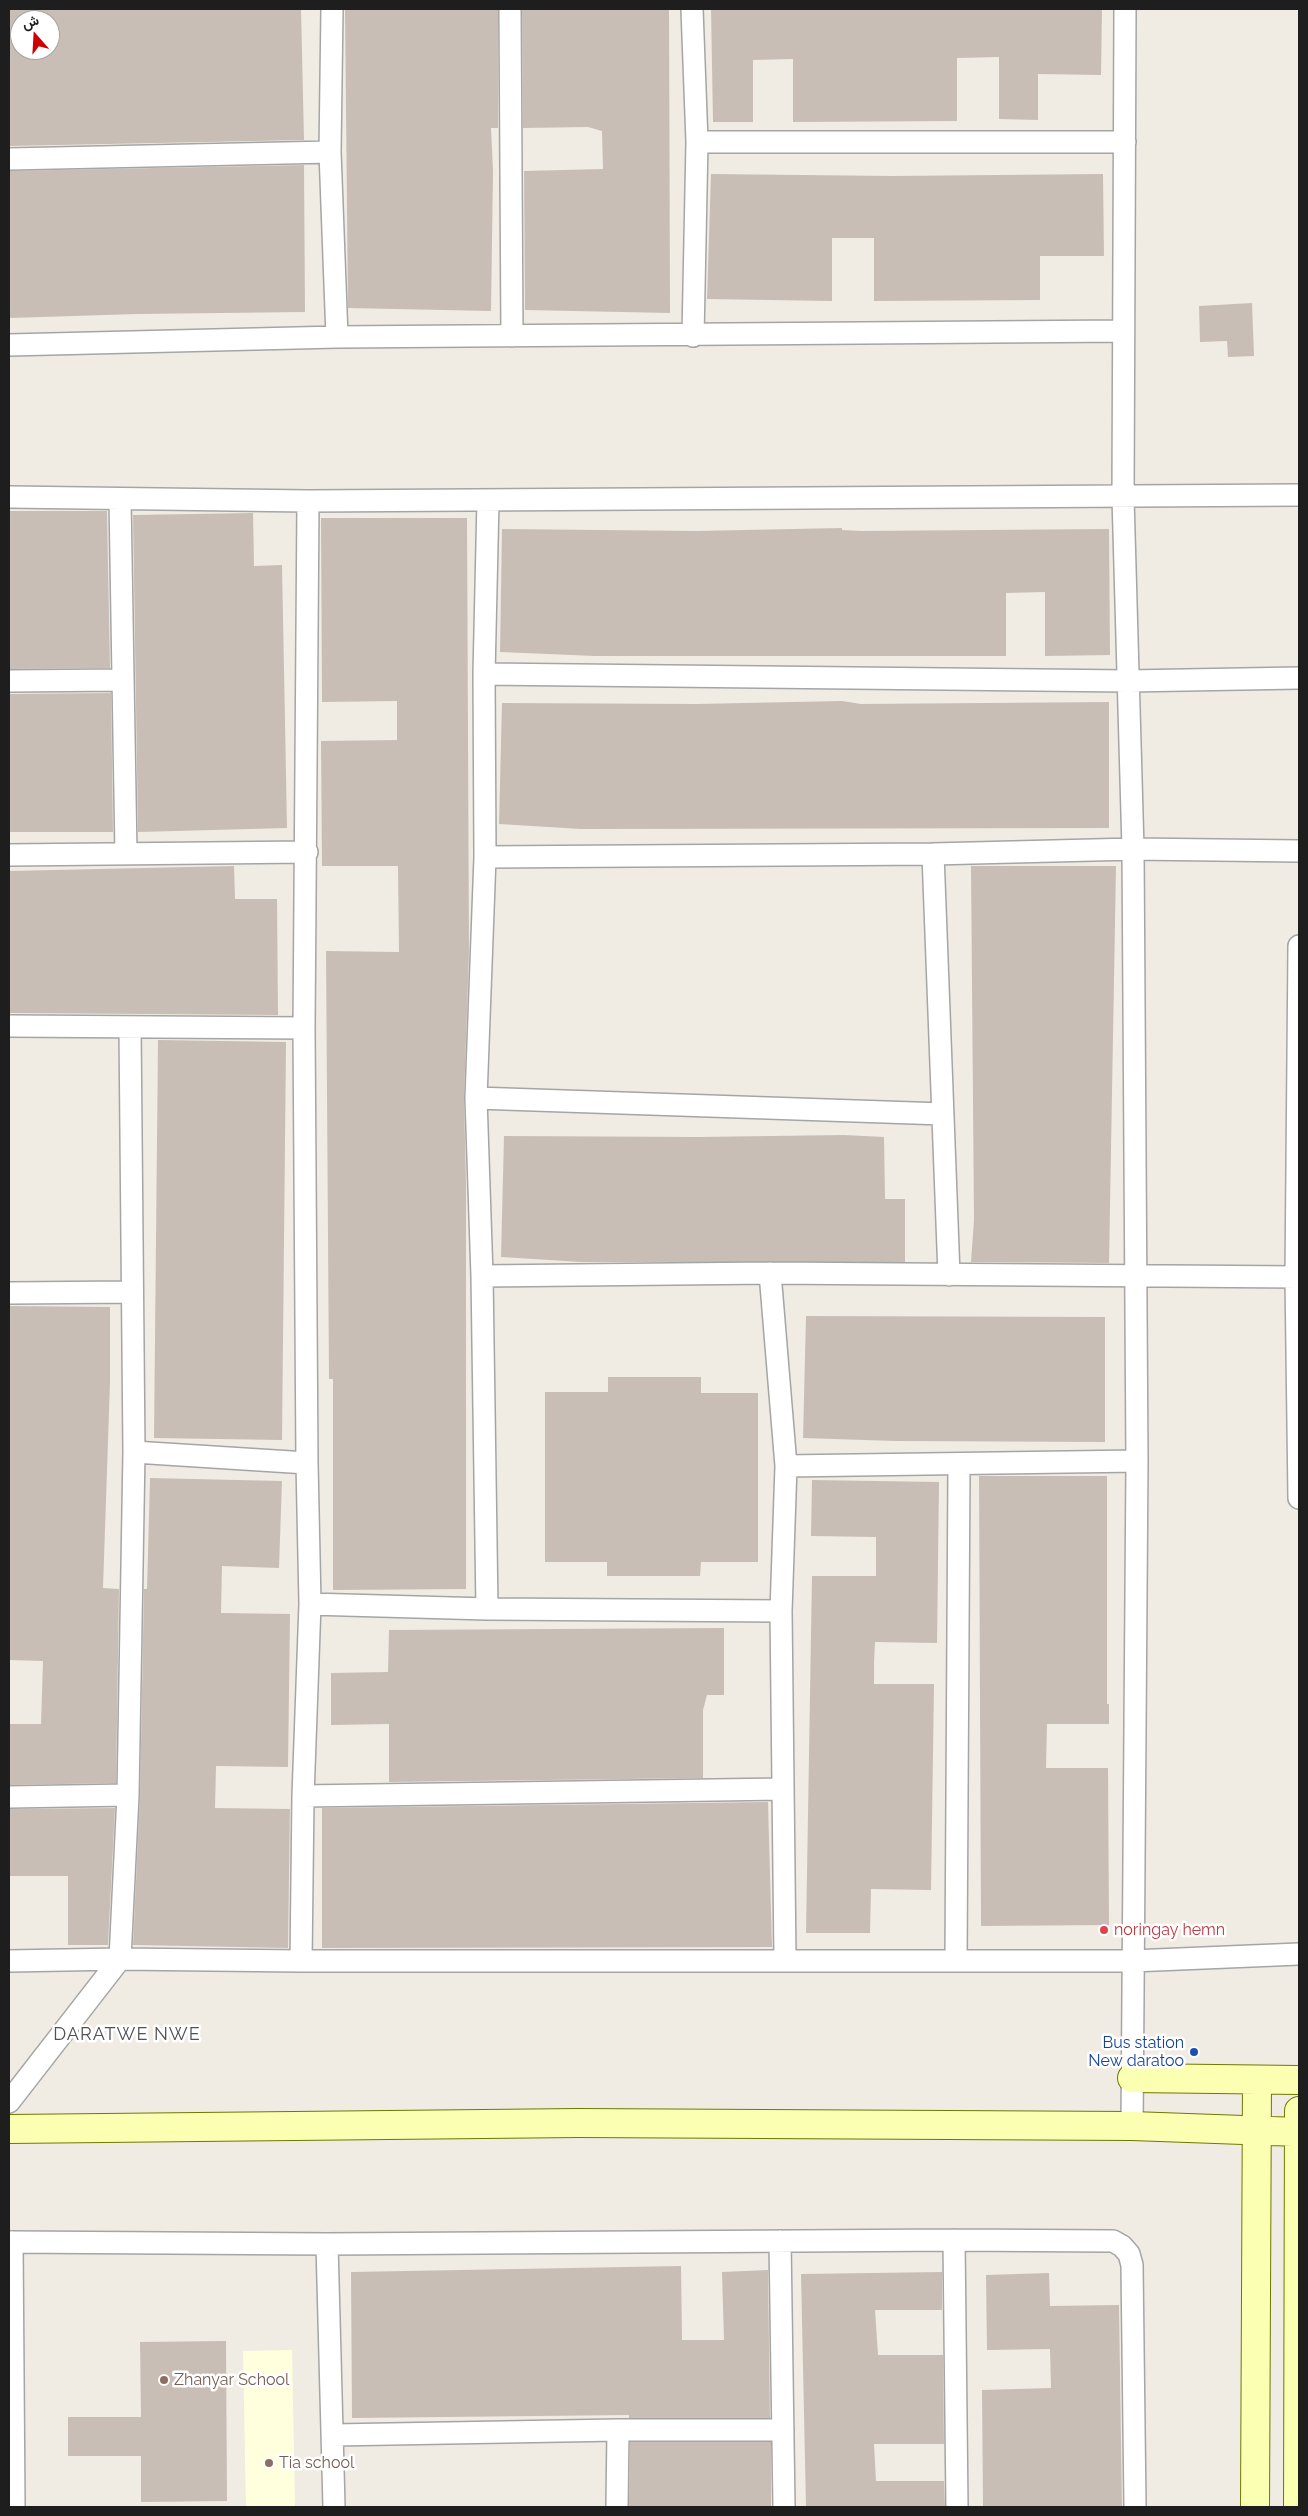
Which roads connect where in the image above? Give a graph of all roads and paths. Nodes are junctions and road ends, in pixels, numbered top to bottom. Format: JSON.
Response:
{"nodes":[{"id":1,"x":332,"y":9,"type":"edge"},
{"id":2,"x":510,"y":9,"type":"edge"},
{"id":3,"x":692,"y":9,"type":"edge"},
{"id":4,"x":1125,"y":9,"type":"edge"},
{"id":5,"x":697,"y":142,"type":"junction"},
{"id":6,"x":1125,"y":142,"type":"junction"},
{"id":7,"x":330,"y":152,"type":"junction"},
{"id":8,"x":9,"y":159,"type":"edge"},
{"id":9,"x":1123,"y":331,"type":"junction"},
{"id":10,"x":512,"y":336,"type":"junction"},
{"id":11,"x":693,"y":336,"type":"junction"},
{"id":12,"x":336,"y":337,"type":"junction"},
{"id":13,"x":9,"y":345,"type":"edge"},
{"id":14,"x":1299,"y":495,"type":"edge"},
{"id":15,"x":9,"y":497,"type":"edge"},
{"id":16,"x":1123,"y":497,"type":"junction"},
{"id":17,"x":120,"y":500,"type":"junction"},
{"id":18,"x":308,"y":501,"type":"junction"},
{"id":19,"x":488,"y":501,"type":"junction"},
{"id":20,"x":484,"y":674,"type":"junction"},
{"id":21,"x":1299,"y":678,"type":"edge"},
{"id":22,"x":123,"y":680,"type":"junction"},
{"id":23,"x":9,"y":681,"type":"edge"},
{"id":24,"x":1128,"y":682,"type":"junction"},
{"id":25,"x":1133,"y":849,"type":"junction"},
{"id":26,"x":1299,"y":851,"type":"edge"},
{"id":27,"x":307,"y":852,"type":"junction"},
{"id":28,"x":126,"y":854,"type":"junction"},
{"id":29,"x":933,"y":854,"type":"junction"},
{"id":30,"x":9,"y":855,"type":"edge"},
{"id":31,"x":485,"y":857,"type":"junction"},
{"id":32,"x":1299,"y":946,"type":"edge"},
{"id":33,"x":9,"y":1026,"type":"edge"},
{"id":34,"x":130,"y":1027,"type":"junction"},
{"id":35,"x":304,"y":1028,"type":"junction"},
{"id":36,"x":476,"y":1098,"type":"junction"},
{"id":37,"x":943,"y":1114,"type":"junction"},
{"id":38,"x":770,"y":1273,"type":"junction"},
{"id":39,"x":949,"y":1275,"type":"junction"},
{"id":40,"x":482,"y":1276,"type":"junction"},
{"id":41,"x":1135,"y":1276,"type":"junction"},
{"id":42,"x":1298,"y":1277,"type":"edge"},
{"id":43,"x":131,"y":1292,"type":"junction"},
{"id":44,"x":9,"y":1293,"type":"edge"},
{"id":45,"x":134,"y":1452,"type":"junction"},
{"id":46,"x":1137,"y":1461,"type":"junction"},
{"id":47,"x":307,"y":1463,"type":"junction"},
{"id":48,"x":959,"y":1465,"type":"junction"},
{"id":49,"x":786,"y":1466,"type":"junction"},
{"id":50,"x":1299,"y":1498,"type":"edge"},
{"id":51,"x":310,"y":1604,"type":"junction"},
{"id":52,"x":487,"y":1609,"type":"junction"},
{"id":53,"x":780,"y":1611,"type":"junction"},
{"id":54,"x":783,"y":1789,"type":"junction"},
{"id":55,"x":128,"y":1795,"type":"junction"},
{"id":56,"x":303,"y":1796,"type":"junction"},
{"id":57,"x":9,"y":1797,"type":"edge"},
{"id":58,"x":1299,"y":1954,"type":"edge"},
{"id":59,"x":120,"y":1959,"type":"junction"},
{"id":60,"x":785,"y":1960,"type":"junction"},
{"id":61,"x":956,"y":1960,"type":"junction"},
{"id":62,"x":9,"y":1961,"type":"edge"},
{"id":63,"x":1132,"y":1961,"type":"junction"},
{"id":64,"x":301,"y":1962,"type":"junction"},
{"id":65,"x":1132,"y":2078,"type":"junction"},
{"id":66,"x":1299,"y":2080,"type":"edge"},
{"id":67,"x":1258,"y":2081,"type":"junction"},
{"id":68,"x":9,"y":2102,"type":"edge"},
{"id":69,"x":1299,"y":2125,"type":"edge"},
{"id":70,"x":1132,"y":2126,"type":"junction"},
{"id":71,"x":9,"y":2129,"type":"edge"},
{"id":72,"x":1256,"y":2129,"type":"junction"},
{"id":73,"x":954,"y":2240,"type":"junction"},
{"id":74,"x":780,"y":2241,"type":"junction"},
{"id":75,"x":10,"y":2242,"type":"edge"},
{"id":76,"x":327,"y":2244,"type":"junction"},
{"id":77,"x":1298,"y":2304,"type":"edge"},
{"id":78,"x":618,"y":2430,"type":"junction"},
{"id":79,"x":783,"y":2430,"type":"junction"},
{"id":80,"x":334,"y":2436,"type":"junction"},
{"id":81,"x":14,"y":2507,"type":"edge"},
{"id":82,"x":334,"y":2507,"type":"edge"},
{"id":83,"x":617,"y":2507,"type":"edge"},
{"id":84,"x":784,"y":2507,"type":"edge"},
{"id":85,"x":957,"y":2507,"type":"edge"},
{"id":86,"x":1135,"y":2507,"type":"edge"},
{"id":87,"x":1255,"y":2507,"type":"edge"},
{"id":88,"x":1298,"y":2507,"type":"edge"}],
"edges":[{"from":1,"to":7,"type":"street"},
{"from":2,"to":10,"type":"street"},
{"from":3,"to":5,"type":"street"},
{"from":4,"to":6,"type":"street"},
{"from":5,"to":6,"type":"street"},
{"from":5,"to":11,"type":"street"},
{"from":6,"to":9,"type":"street"},
{"from":7,"to":8,"type":"street"},
{"from":7,"to":12,"type":"street"},
{"from":9,"to":11,"type":"street"},
{"from":9,"to":16,"type":"street"},
{"from":10,"to":11,"type":"street"},
{"from":10,"to":12,"type":"street"},
{"from":12,"to":13,"type":"street"},
{"from":14,"to":16,"type":"street"},
{"from":15,"to":17,"type":"street"},
{"from":16,"to":19,"type":"street"},
{"from":16,"to":24,"type":"street"},
{"from":17,"to":18,"type":"street"},
{"from":17,"to":22,"type":"street"},
{"from":18,"to":19,"type":"street"},
{"from":18,"to":27,"type":"street"},
{"from":19,"to":20,"type":"street"},
{"from":20,"to":24,"type":"street"},
{"from":20,"to":31,"type":"street"},
{"from":21,"to":24,"type":"street"},
{"from":22,"to":23,"type":"street"},
{"from":22,"to":28,"type":"street"},
{"from":24,"to":25,"type":"street"},
{"from":25,"to":26,"type":"street"},
{"from":25,"to":29,"type":"street"},
{"from":25,"to":41,"type":"street"},
{"from":27,"to":28,"type":"street"},
{"from":27,"to":35,"type":"street"},
{"from":28,"to":30,"type":"street"},
{"from":29,"to":31,"type":"street"},
{"from":29,"to":37,"type":"street"},
{"from":31,"to":36,"type":"street"},
{"from":32,"to":42,"type":"street"},
{"from":33,"to":34,"type":"street"},
{"from":34,"to":35,"type":"street"},
{"from":34,"to":43,"type":"street"},
{"from":35,"to":47,"type":"street"},
{"from":36,"to":37,"type":"street"},
{"from":36,"to":40,"type":"street"},
{"from":37,"to":39,"type":"street"},
{"from":38,"to":39,"type":"street"},
{"from":38,"to":40,"type":"street"},
{"from":38,"to":49,"type":"street"},
{"from":39,"to":41,"type":"street"},
{"from":40,"to":52,"type":"street"},
{"from":41,"to":42,"type":"street"},
{"from":41,"to":46,"type":"street"},
{"from":42,"to":50,"type":"street"},
{"from":43,"to":44,"type":"street"},
{"from":43,"to":45,"type":"street"},
{"from":45,"to":47,"type":"street"},
{"from":45,"to":55,"type":"street"},
{"from":46,"to":48,"type":"street"},
{"from":46,"to":63,"type":"street"},
{"from":47,"to":51,"type":"street"},
{"from":48,"to":49,"type":"street"},
{"from":48,"to":61,"type":"street"},
{"from":49,"to":53,"type":"street"},
{"from":51,"to":52,"type":"street"},
{"from":51,"to":56,"type":"street"},
{"from":52,"to":53,"type":"street"},
{"from":53,"to":54,"type":"street"},
{"from":54,"to":56,"type":"street"},
{"from":54,"to":60,"type":"street"},
{"from":55,"to":57,"type":"street"},
{"from":55,"to":59,"type":"street"},
{"from":56,"to":64,"type":"street"},
{"from":58,"to":63,"type":"street"},
{"from":59,"to":62,"type":"street"},
{"from":59,"to":64,"type":"street"},
{"from":59,"to":68,"type":"street"},
{"from":60,"to":61,"type":"street"},
{"from":60,"to":64,"type":"street"},
{"from":61,"to":63,"type":"street"},
{"from":63,"to":65,"type":"street"},
{"from":65,"to":67,"type":"street"},
{"from":65,"to":70,"type":"street"},
{"from":66,"to":67,"type":"street"},
{"from":67,"to":72,"type":"street"},
{"from":69,"to":72,"type":"street"},
{"from":69,"to":77,"type":"street"},
{"from":70,"to":71,"type":"street"},
{"from":70,"to":72,"type":"street"},
{"from":72,"to":87,"type":"street"},
{"from":73,"to":74,"type":"street"},
{"from":73,"to":85,"type":"street"},
{"from":73,"to":86,"type":"street"},
{"from":74,"to":76,"type":"street"},
{"from":74,"to":79,"type":"street"},
{"from":75,"to":76,"type":"street"},
{"from":75,"to":81,"type":"street"},
{"from":76,"to":80,"type":"street"},
{"from":77,"to":88,"type":"street"},
{"from":78,"to":79,"type":"street"},
{"from":78,"to":80,"type":"street"},
{"from":78,"to":83,"type":"street"},
{"from":79,"to":84,"type":"street"},
{"from":80,"to":82,"type":"street"}]}
